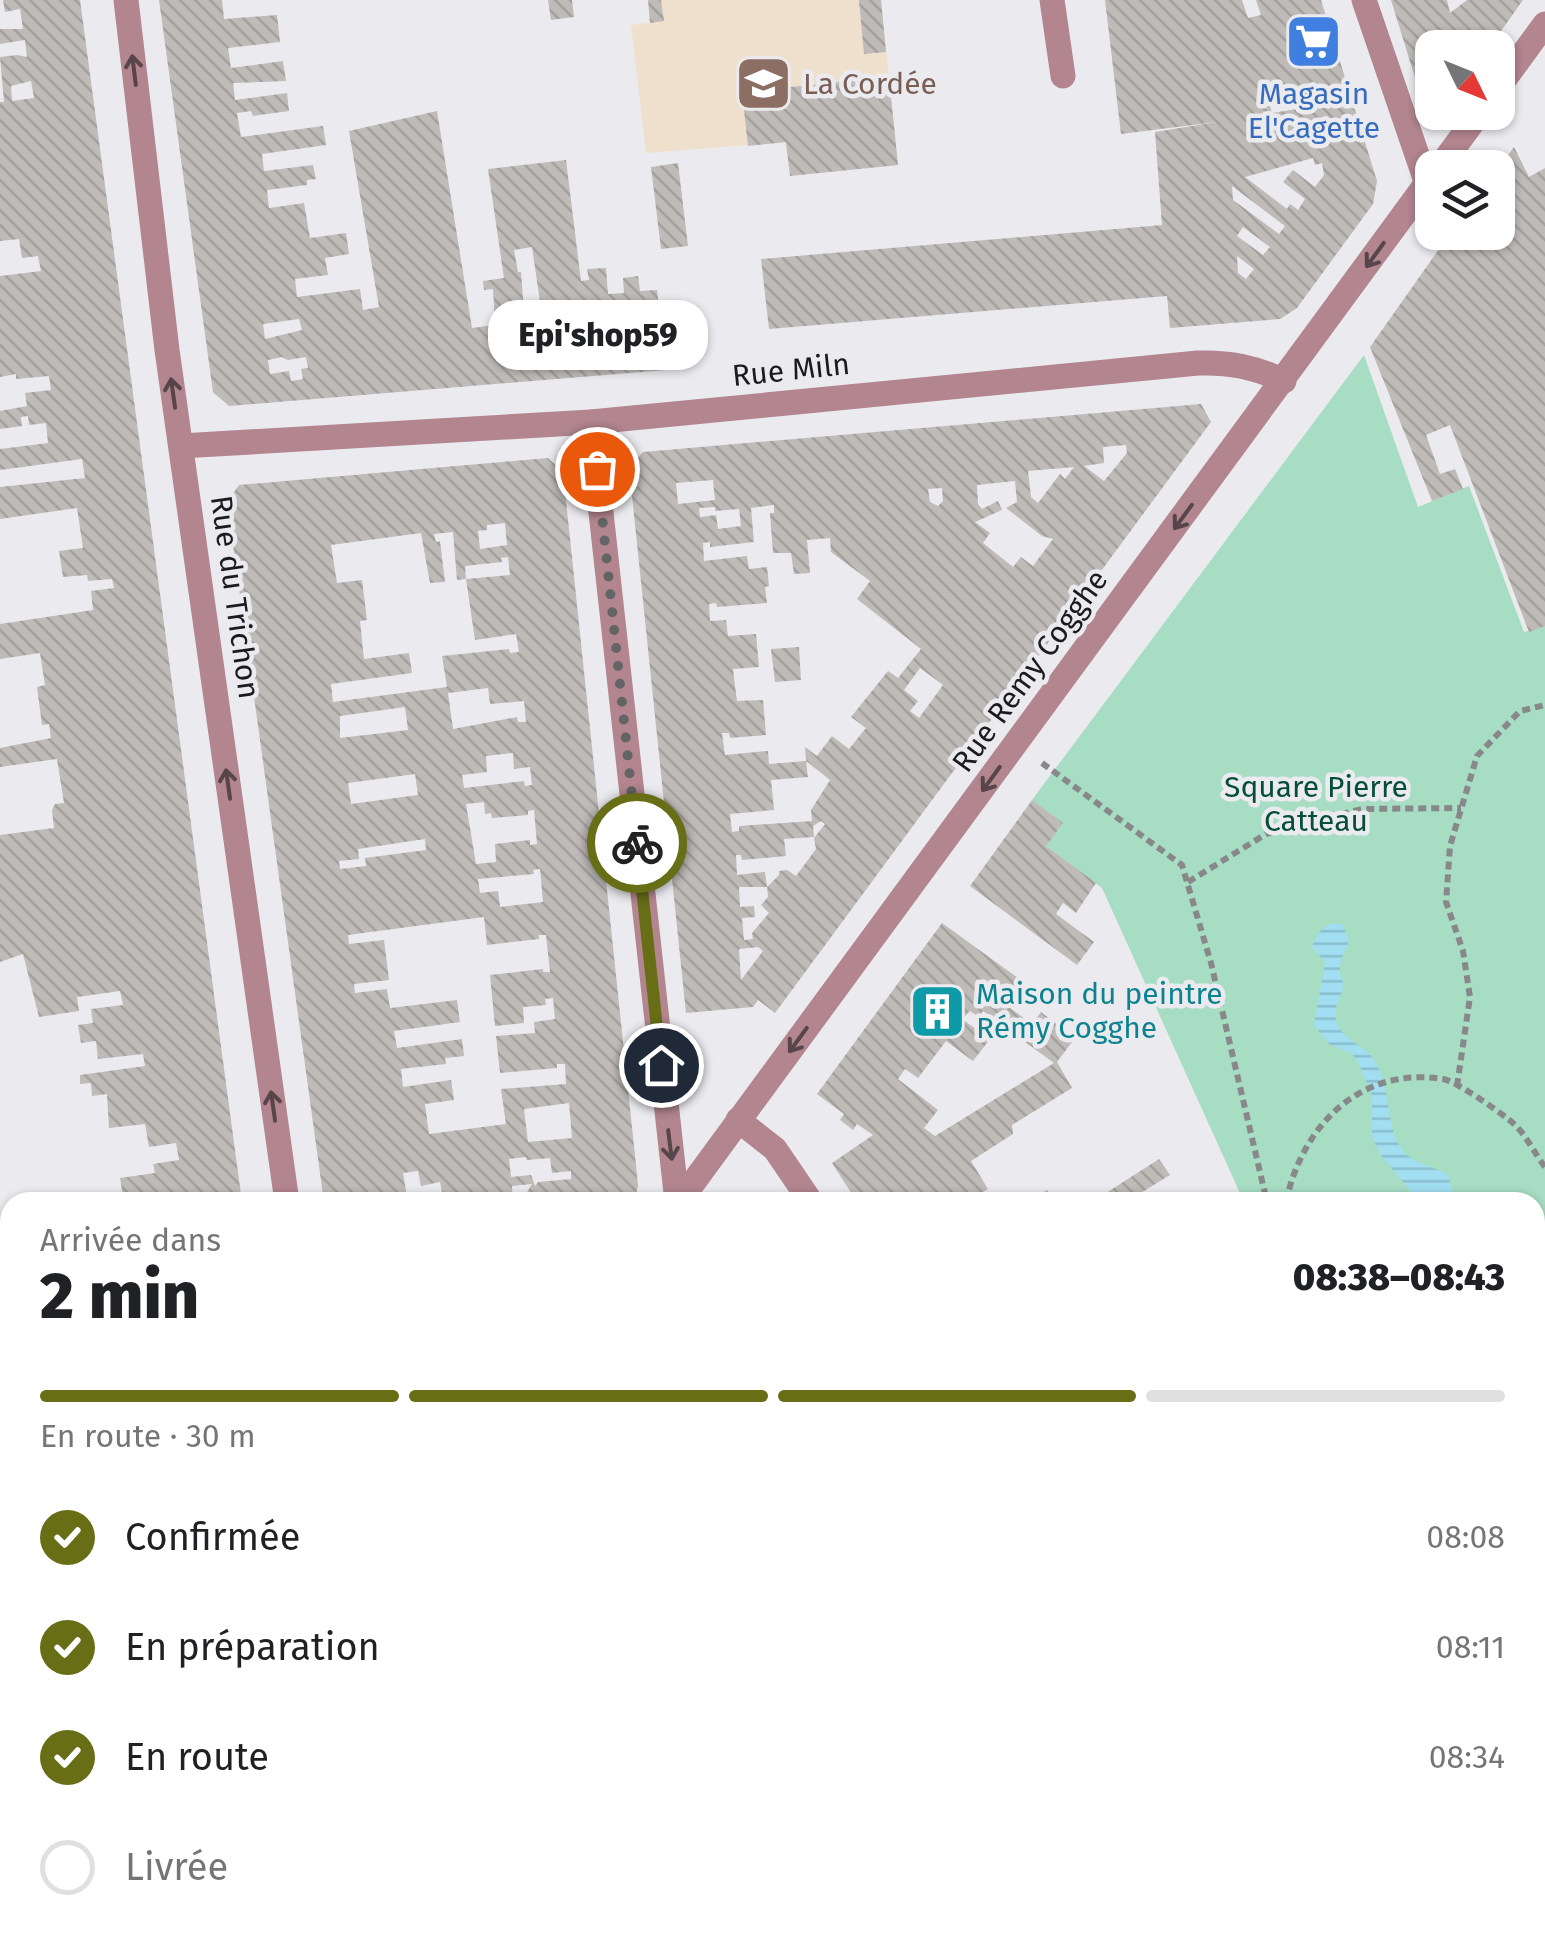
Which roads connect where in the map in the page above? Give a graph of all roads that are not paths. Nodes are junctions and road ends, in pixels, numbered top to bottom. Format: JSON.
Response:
{"nodes":[{"id":1,"x":126,"y":0,"type":"edge"},
{"id":2,"x":1052,"y":0,"type":"edge"},
{"id":3,"x":1364,"y":0,"type":"edge"},
{"id":4,"x":1545,"y":24,"type":"edge"},
{"id":5,"x":1515,"y":65,"type":"edge"},
{"id":6,"x":1063,"y":76,"type":"dead end"},
{"id":7,"x":1423,"y":150,"type":"edge"},
{"id":8,"x":1415,"y":201,"type":"edge"},
{"id":9,"x":1284,"y":381,"type":"junction"},
{"id":10,"x":592,"y":422,"type":"junction"},
{"id":11,"x":181,"y":446,"type":"junction"},
{"id":12,"x":738,"y":1120,"type":"junction"},
{"id":13,"x":285,"y":1192,"type":"edge"},
{"id":14,"x":677,"y":1192,"type":"edge"},
{"id":15,"x":685,"y":1192,"type":"edge"},
{"id":16,"x":805,"y":1192,"type":"edge"}],
"edges":[{"from":11,"to":1,"type":"street","name":"Rue du Trichon","one_way":true},
{"from":2,"to":6,"type":"street"},
{"from":3,"to":7,"type":"street"},
{"from":4,"to":5,"type":"street"},
{"from":8,"to":9,"type":"street","name":"Rue Remy Cogghe","one_way":true},
{"from":9,"to":10,"type":"street","name":"Rue Miln"},
{"from":9,"to":12,"type":"street","name":"Rue Remy Cogghe","one_way":true},
{"from":10,"to":11,"type":"street","name":"Rue Miln"},
{"from":10,"to":14,"type":"street","one_way":true},
{"from":13,"to":11,"type":"street","name":"Rue du Trichon","one_way":true},
{"from":12,"to":15,"type":"street","name":"Rue Remy Cogghe"},
{"from":12,"to":16,"type":"street"}]}
